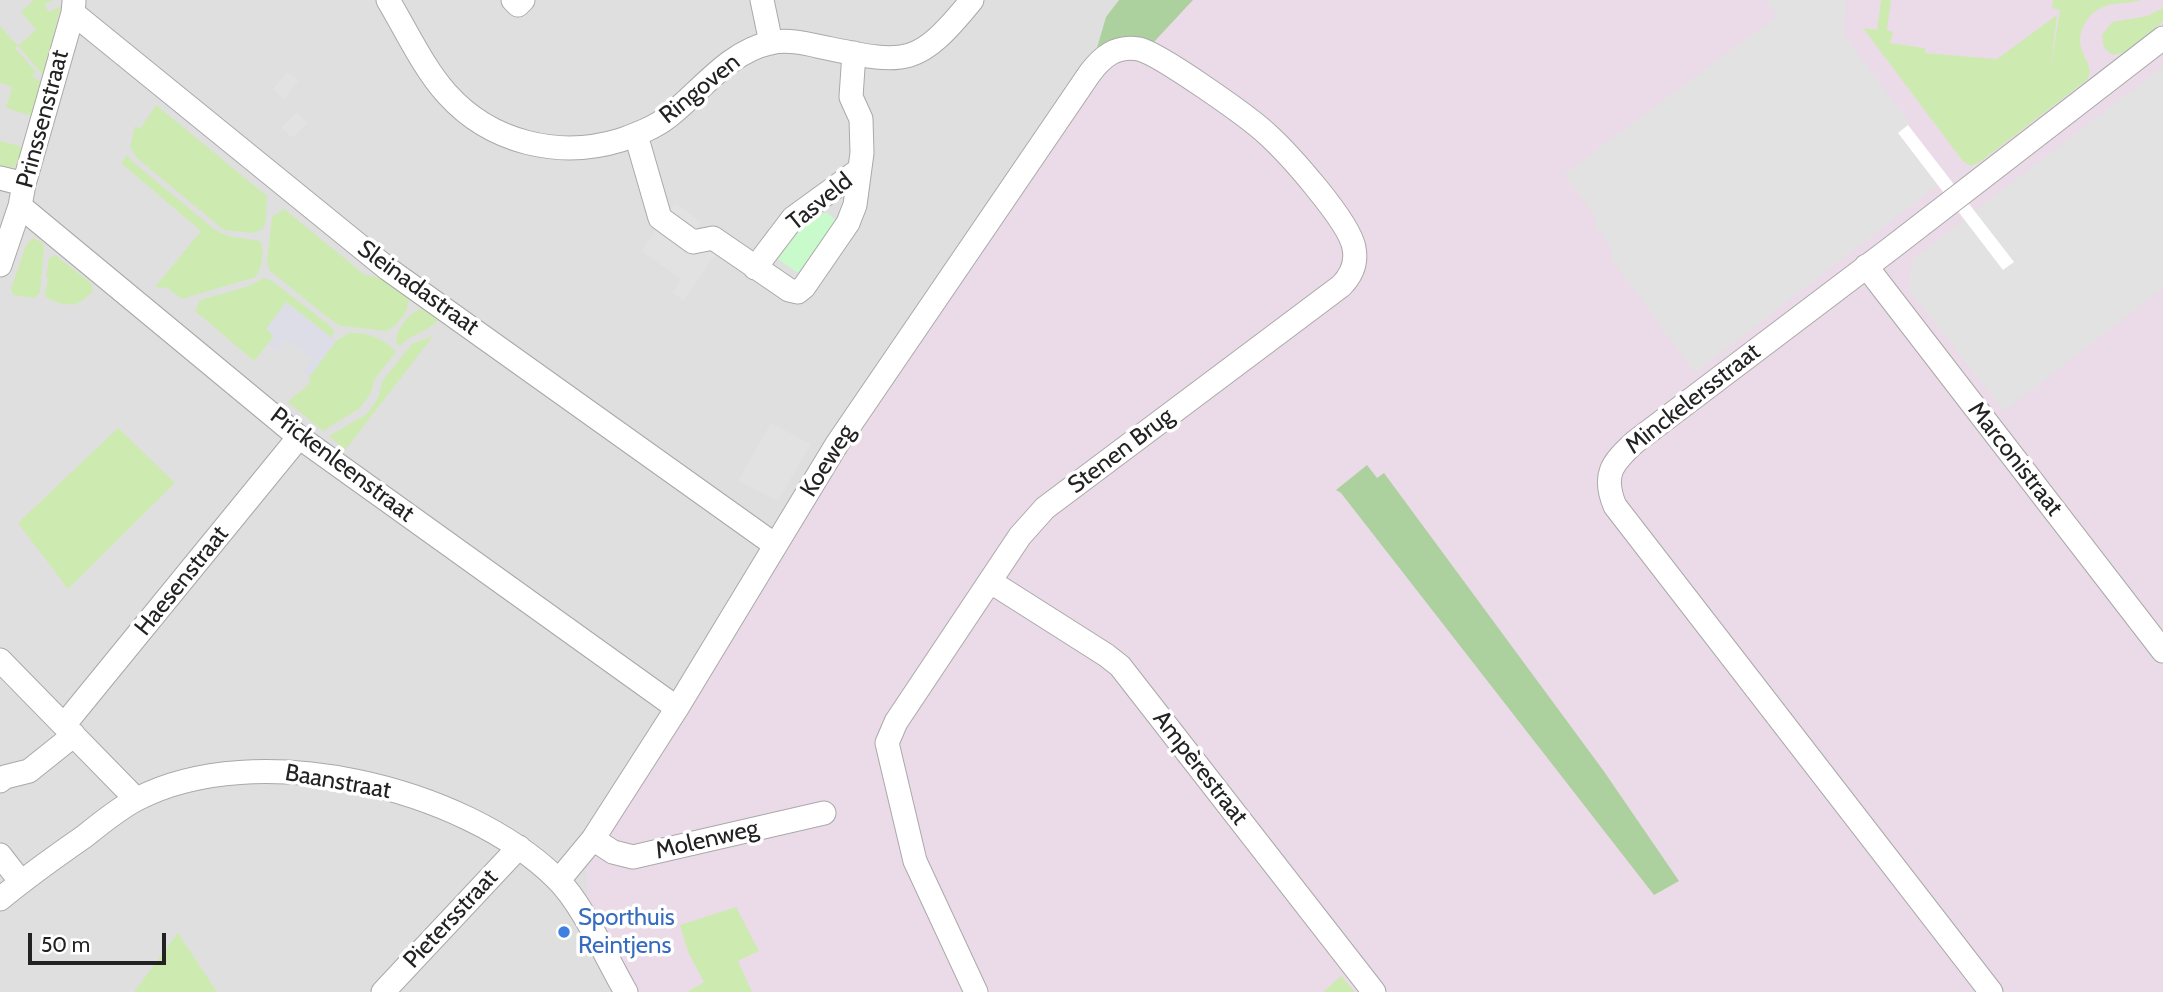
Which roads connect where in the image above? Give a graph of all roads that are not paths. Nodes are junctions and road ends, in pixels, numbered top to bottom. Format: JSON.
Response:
{"nodes":[{"id":1,"x":388,"y":0,"type":"edge"},
{"id":2,"x":513,"y":0,"type":"edge"},
{"id":3,"x":523,"y":0,"type":"edge"},
{"id":4,"x":762,"y":0,"type":"edge"},
{"id":5,"x":972,"y":0,"type":"edge"},
{"id":6,"x":74,"y":7,"type":"edge"},
{"id":7,"x":2163,"y":38,"type":"edge"},
{"id":8,"x":771,"y":43,"type":"junction"},
{"id":9,"x":1111,"y":52,"type":"joint"},
{"id":10,"x":854,"y":53,"type":"junction"},
{"id":11,"x":636,"y":135,"type":"junction"},
{"id":12,"x":859,"y":170,"type":"junction"},
{"id":13,"x":0,"y":178,"type":"edge"},
{"id":14,"x":22,"y":195,"type":"junction"},
{"id":15,"x":0,"y":265,"type":"edge"},
{"id":16,"x":1866,"y":266,"type":"junction"},
{"id":17,"x":755,"y":268,"type":"junction"},
{"id":18,"x":299,"y":437,"type":"junction"},
{"id":19,"x":775,"y":545,"type":"junction"},
{"id":20,"x":990,"y":582,"type":"junction"},
{"id":21,"x":2163,"y":652,"type":"edge"},
{"id":22,"x":0,"y":660,"type":"edge"},
{"id":23,"x":677,"y":708,"type":"junction"},
{"id":24,"x":69,"y":730,"type":"junction"},
{"id":25,"x":0,"y":781,"type":"edge"},
{"id":26,"x":136,"y":799,"type":"junction"},
{"id":27,"x":824,"y":813,"type":"dead end"},
{"id":28,"x":593,"y":839,"type":"junction"},
{"id":29,"x":519,"y":846,"type":"junction"},
{"id":30,"x":0,"y":855,"type":"edge"},
{"id":31,"x":559,"y":880,"type":"junction"},
{"id":32,"x":21,"y":882,"type":"junction"},
{"id":33,"x":0,"y":899,"type":"edge"},
{"id":34,"x":383,"y":992,"type":"edge"},
{"id":35,"x":626,"y":992,"type":"edge"},
{"id":36,"x":976,"y":992,"type":"edge"},
{"id":37,"x":1374,"y":992,"type":"edge"},
{"id":38,"x":1990,"y":992,"type":"edge"}],
"edges":[{"from":1,"to":11,"type":"street","name":"Ringoven"},
{"from":2,"to":3,"type":"street"},
{"from":4,"to":8,"type":"street"},
{"from":5,"to":10,"type":"street","name":"Ringoven"},
{"from":6,"to":14,"type":"street","name":"Prinssenstraat"},
{"from":6,"to":19,"type":"street","name":"Sleinadastraat"},
{"from":7,"to":16,"type":"street","name":"Minckelersstraat"},
{"from":8,"to":10,"type":"street","name":"Ringoven"},
{"from":8,"to":11,"type":"street","name":"Ringoven"},
{"from":9,"to":19,"type":"street","name":"Koeweg"},
{"from":9,"to":20,"type":"street","name":"Stenen Brug"},
{"from":10,"to":12,"type":"street","name":"Tasveld"},
{"from":11,"to":17,"type":"street","name":"Tasveld"},
{"from":12,"to":17,"type":"street","name":"Tasveld"},
{"from":12,"to":17,"type":"street","name":"Tasveld"},
{"from":13,"to":14,"type":"street"},
{"from":14,"to":15,"type":"street","name":"Prinssenstraat"},
{"from":14,"to":18,"type":"street","name":"Prickenleenstraat"},
{"from":16,"to":21,"type":"street","name":"Marconistraat"},
{"from":16,"to":38,"type":"street","name":"Minckelersstraat"},
{"from":18,"to":23,"type":"street","name":"Prickenleenstraat"},
{"from":18,"to":24,"type":"street","name":"Haesenstraat"},
{"from":19,"to":23,"type":"street","name":"Koeweg"},
{"from":20,"to":36,"type":"street","name":"Stenen Brug"},
{"from":20,"to":37,"type":"street","name":"Ampèrestraat"},
{"from":22,"to":24,"type":"street"},
{"from":23,"to":28,"type":"street","name":"Koeweg"},
{"from":24,"to":25,"type":"street","name":"Haesenstraat"},
{"from":24,"to":26,"type":"street"},
{"from":26,"to":29,"type":"street","name":"Baanstraat"},
{"from":26,"to":32,"type":"street","name":"Baanstraat"},
{"from":27,"to":28,"type":"street","name":"Molenweg"},
{"from":28,"to":31,"type":"street","name":"Koeweg"},
{"from":29,"to":31,"type":"street","name":"Baanstraat"},
{"from":29,"to":34,"type":"street","name":"Pietersstraat"},
{"from":30,"to":32,"type":"street"},
{"from":31,"to":35,"type":"street","name":"Baanstraat"},
{"from":32,"to":33,"type":"street","name":"Baanstraat"}]}
